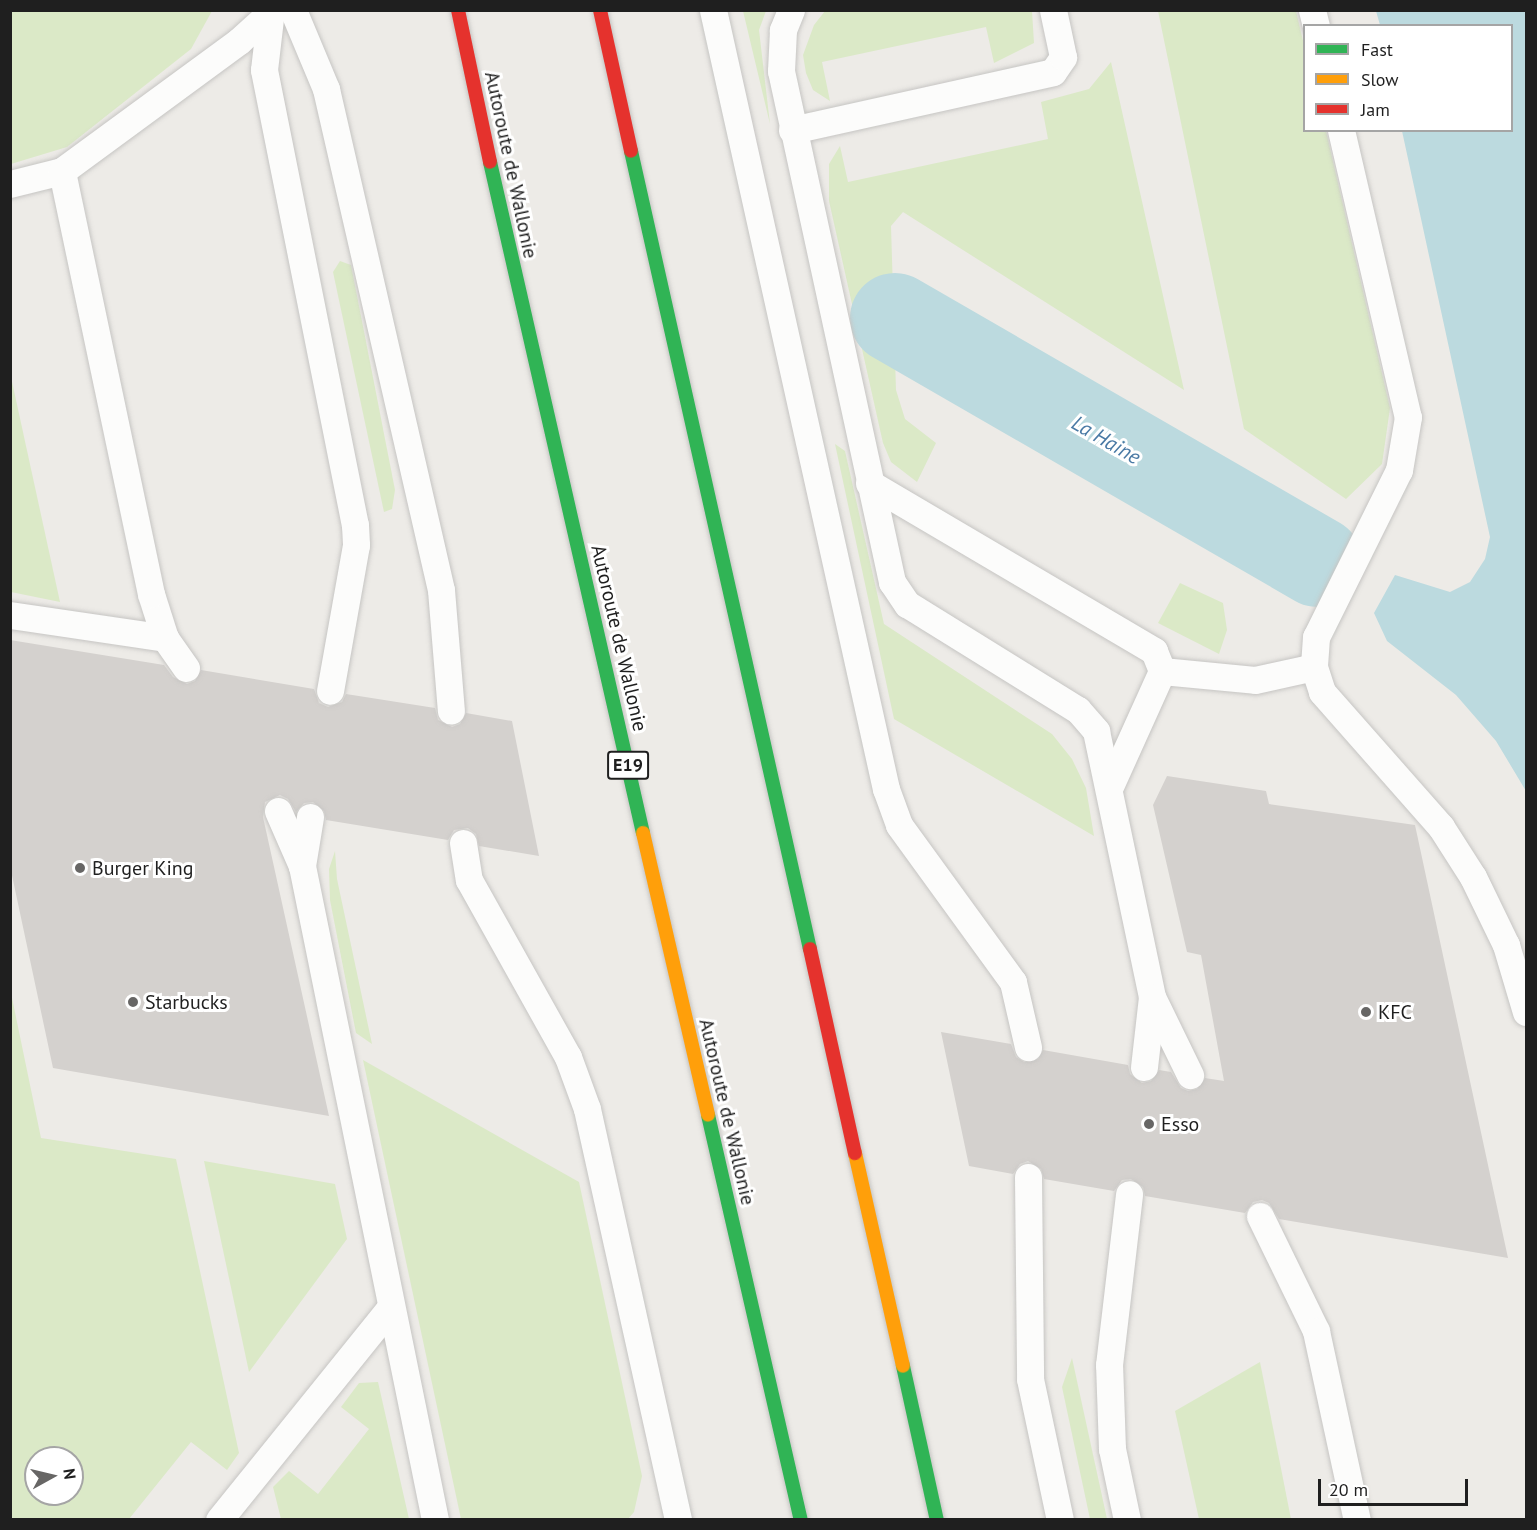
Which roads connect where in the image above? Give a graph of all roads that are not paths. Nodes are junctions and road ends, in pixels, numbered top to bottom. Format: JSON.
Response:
{"nodes":[{"id":1,"x":458,"y":10,"type":"edge"},
{"id":2,"x":600,"y":10,"type":"edge"},
{"id":3,"x":713,"y":10,"type":"edge"},
{"id":4,"x":792,"y":10,"type":"edge"},
{"id":5,"x":1053,"y":10,"type":"edge"},
{"id":6,"x":278,"y":11,"type":"edge"},
{"id":7,"x":792,"y":130,"type":"junction"},
{"id":8,"x":1341,"y":132,"type":"edge"},
{"id":9,"x":62,"y":171,"type":"junction"},
{"id":10,"x":10,"y":184,"type":"edge"},
{"id":11,"x":869,"y":483,"type":"junction"},
{"id":12,"x":10,"y":615,"type":"edge"},
{"id":13,"x":165,"y":638,"type":"junction"},
{"id":14,"x":186,"y":668,"type":"dead end"},
{"id":15,"x":1314,"y":668,"type":"junction"},
{"id":16,"x":1162,"y":671,"type":"junction"},
{"id":17,"x":330,"y":691,"type":"dead end"},
{"id":18,"x":451,"y":711,"type":"dead end"},
{"id":19,"x":1110,"y":786,"type":"junction"},
{"id":20,"x":278,"y":811,"type":"dead end"},
{"id":21,"x":310,"y":817,"type":"dead end"},
{"id":22,"x":463,"y":843,"type":"dead end"},
{"id":23,"x":302,"y":866,"type":"junction"},
{"id":24,"x":1152,"y":997,"type":"junction"},
{"id":25,"x":1527,"y":1012,"type":"edge"},
{"id":26,"x":1028,"y":1047,"type":"dead end"},
{"id":27,"x":1144,"y":1067,"type":"dead end"},
{"id":28,"x":1190,"y":1075,"type":"dead end"},
{"id":29,"x":1028,"y":1177,"type":"dead end"},
{"id":30,"x":1130,"y":1194,"type":"dead end"},
{"id":31,"x":1260,"y":1216,"type":"dead end"},
{"id":32,"x":390,"y":1308,"type":"junction"},
{"id":33,"x":219,"y":1520,"type":"edge"},
{"id":34,"x":435,"y":1520,"type":"edge"},
{"id":35,"x":678,"y":1520,"type":"edge"},
{"id":36,"x":801,"y":1520,"type":"edge"},
{"id":37,"x":937,"y":1520,"type":"edge"},
{"id":38,"x":1059,"y":1520,"type":"edge"},
{"id":39,"x":1127,"y":1520,"type":"edge"},
{"id":40,"x":1357,"y":1520,"type":"edge"}],
"edges":[{"from":1,"to":36,"type":"highway","name":"Autoroute de Wallonie","number":"E19"},
{"from":2,"to":37,"type":"highway"},
{"from":3,"to":26,"type":"lane"},
{"from":4,"to":7,"type":"lane"},
{"from":5,"to":7,"type":"lane"},
{"from":6,"to":9,"type":"lane"},
{"from":6,"to":17,"type":"lane"},
{"from":6,"to":18,"type":"lane"},
{"from":7,"to":11,"type":"lane"},
{"from":8,"to":15,"type":"lane"},
{"from":9,"to":10,"type":"lane"},
{"from":9,"to":13,"type":"lane"},
{"from":11,"to":16,"type":"lane"},
{"from":11,"to":19,"type":"lane"},
{"from":12,"to":13,"type":"lane"},
{"from":13,"to":14,"type":"lane"},
{"from":15,"to":16,"type":"lane"},
{"from":15,"to":25,"type":"lane"},
{"from":16,"to":19,"type":"lane"},
{"from":19,"to":24,"type":"lane"},
{"from":20,"to":23,"type":"lane"},
{"from":21,"to":23,"type":"lane"},
{"from":22,"to":35,"type":"lane"},
{"from":23,"to":32,"type":"lane"},
{"from":24,"to":27,"type":"lane"},
{"from":24,"to":28,"type":"lane"},
{"from":29,"to":38,"type":"lane"},
{"from":30,"to":39,"type":"lane"},
{"from":31,"to":40,"type":"lane"},
{"from":32,"to":33,"type":"lane"},
{"from":32,"to":34,"type":"lane"}]}
